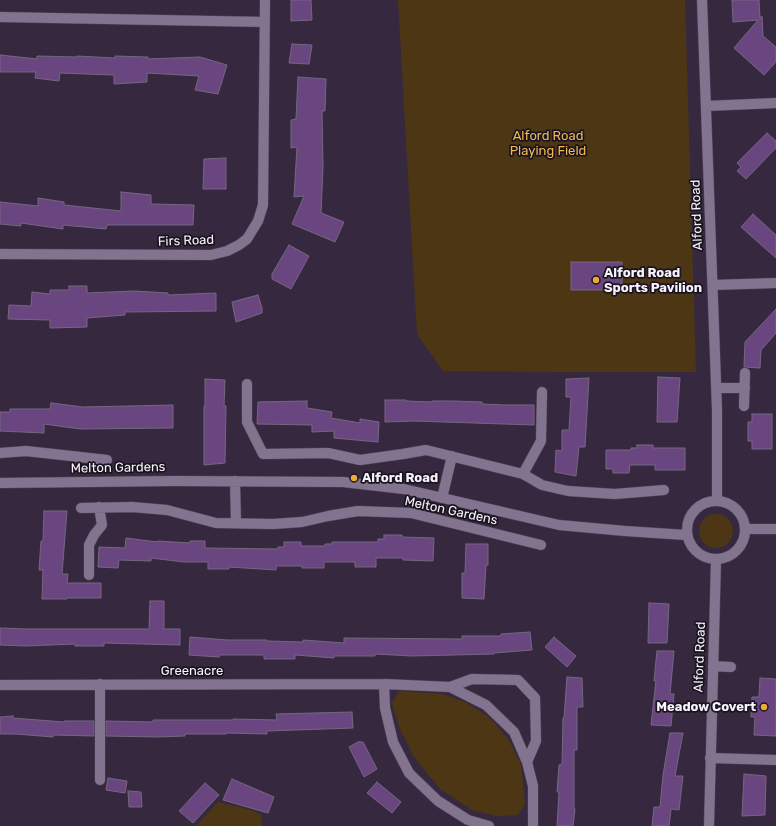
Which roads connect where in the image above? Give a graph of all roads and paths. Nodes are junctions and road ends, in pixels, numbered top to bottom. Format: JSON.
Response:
{"nodes":[{"id":1,"x":265,"y":0,"type":"edge"},
{"id":2,"x":702,"y":0,"type":"edge"},
{"id":3,"x":0,"y":17,"type":"edge"},
{"id":4,"x":265,"y":22,"type":"junction"},
{"id":5,"x":776,"y":103,"type":"edge"},
{"id":6,"x":706,"y":106,"type":"junction"},
{"id":7,"x":0,"y":254,"type":"edge"},
{"id":8,"x":776,"y":283,"type":"edge"},
{"id":9,"x":713,"y":285,"type":"junction"},
{"id":10,"x":745,"y":373,"type":"dead end"},
{"id":11,"x":247,"y":384,"type":"dead end"},
{"id":12,"x":716,"y":388,"type":"junction"},
{"id":13,"x":745,"y":388,"type":"junction"},
{"id":14,"x":542,"y":392,"type":"dead end"},
{"id":15,"x":744,"y":406,"type":"dead end"},
{"id":16,"x":0,"y":453,"type":"edge"},
{"id":17,"x":452,"y":456,"type":"junction"},
{"id":18,"x":107,"y":460,"type":"dead end"},
{"id":19,"x":523,"y":474,"type":"junction"},
{"id":20,"x":235,"y":481,"type":"junction"},
{"id":21,"x":0,"y":483,"type":"edge"},
{"id":22,"x":664,"y":490,"type":"dead end"},
{"id":23,"x":442,"y":498,"type":"junction"},
{"id":24,"x":717,"y":500,"type":"junction"},
{"id":25,"x":99,"y":507,"type":"junction"},
{"id":26,"x":81,"y":508,"type":"dead end"},
{"id":27,"x":236,"y":523,"type":"junction"},
{"id":28,"x":746,"y":529,"type":"junction"},
{"id":29,"x":776,"y":529,"type":"edge"},
{"id":30,"x":686,"y":535,"type":"junction"},
{"id":31,"x":541,"y":545,"type":"dead end"},
{"id":32,"x":716,"y":560,"type":"junction"},
{"id":33,"x":89,"y":575,"type":"dead end"},
{"id":34,"x":713,"y":666,"type":"junction"},
{"id":35,"x":731,"y":667,"type":"dead end"},
{"id":36,"x":100,"y":684,"type":"junction"},
{"id":37,"x":384,"y":684,"type":"junction"},
{"id":38,"x":0,"y":685,"type":"edge"},
{"id":39,"x":450,"y":687,"type":"junction"},
{"id":40,"x":710,"y":758,"type":"junction"},
{"id":41,"x":776,"y":760,"type":"edge"},
{"id":42,"x":527,"y":762,"type":"junction"},
{"id":43,"x":100,"y":780,"type":"dead end"},
{"id":44,"x":489,"y":826,"type":"edge"},
{"id":45,"x":533,"y":826,"type":"edge"},
{"id":46,"x":709,"y":826,"type":"edge"}],
"edges":[{"from":1,"to":4,"type":"street","name":"Firs Road"},
{"from":2,"to":6,"type":"street","name":"Alford Road"},
{"from":3,"to":4,"type":"street"},
{"from":4,"to":7,"type":"street","name":"Firs Road"},
{"from":5,"to":6,"type":"street"},
{"from":6,"to":9,"type":"street","name":"Alford Road"},
{"from":8,"to":9,"type":"street"},
{"from":9,"to":12,"type":"street","name":"Alford Road"},
{"from":10,"to":13,"type":"street"},
{"from":11,"to":17,"type":"street"},
{"from":12,"to":13,"type":"street"},
{"from":12,"to":24,"type":"street","name":"Alford Road"},
{"from":13,"to":15,"type":"street"},
{"from":14,"to":19,"type":"street"},
{"from":16,"to":18,"type":"street","name":"Melton Gardens"},
{"from":17,"to":19,"type":"street"},
{"from":17,"to":23,"type":"street","name":"Melton Gardens"},
{"from":19,"to":22,"type":"street"},
{"from":20,"to":21,"type":"street","name":"Melton Gardens"},
{"from":20,"to":23,"type":"street","name":"Melton Gardens"},
{"from":20,"to":27,"type":"street"},
{"from":23,"to":30,"type":"street","name":"Melton Gardens"},
{"from":24,"to":28,"type":"street"},
{"from":24,"to":30,"type":"street"},
{"from":25,"to":26,"type":"street","name":"Melton Gardens"},
{"from":25,"to":27,"type":"street","name":"Melton Gardens"},
{"from":25,"to":33,"type":"street"},
{"from":27,"to":31,"type":"street","name":"Melton Gardens"},
{"from":28,"to":29,"type":"street"},
{"from":28,"to":32,"type":"street"},
{"from":30,"to":32,"type":"street"},
{"from":32,"to":34,"type":"street","name":"Alford Road"},
{"from":34,"to":35,"type":"street"},
{"from":34,"to":40,"type":"street","name":"Alford Road"},
{"from":36,"to":37,"type":"street","name":"Greenacre"},
{"from":36,"to":38,"type":"street","name":"Greenacre"},
{"from":36,"to":43,"type":"street"},
{"from":37,"to":39,"type":"street","name":"Greenacre"},
{"from":37,"to":44,"type":"street"},
{"from":39,"to":42,"type":"street","name":"Greenacre"},
{"from":39,"to":42,"type":"street","name":"Greenacre"},
{"from":40,"to":41,"type":"street"},
{"from":40,"to":46,"type":"street","name":"Alford Road"},
{"from":42,"to":45,"type":"street","name":"Greenacre"}]}
